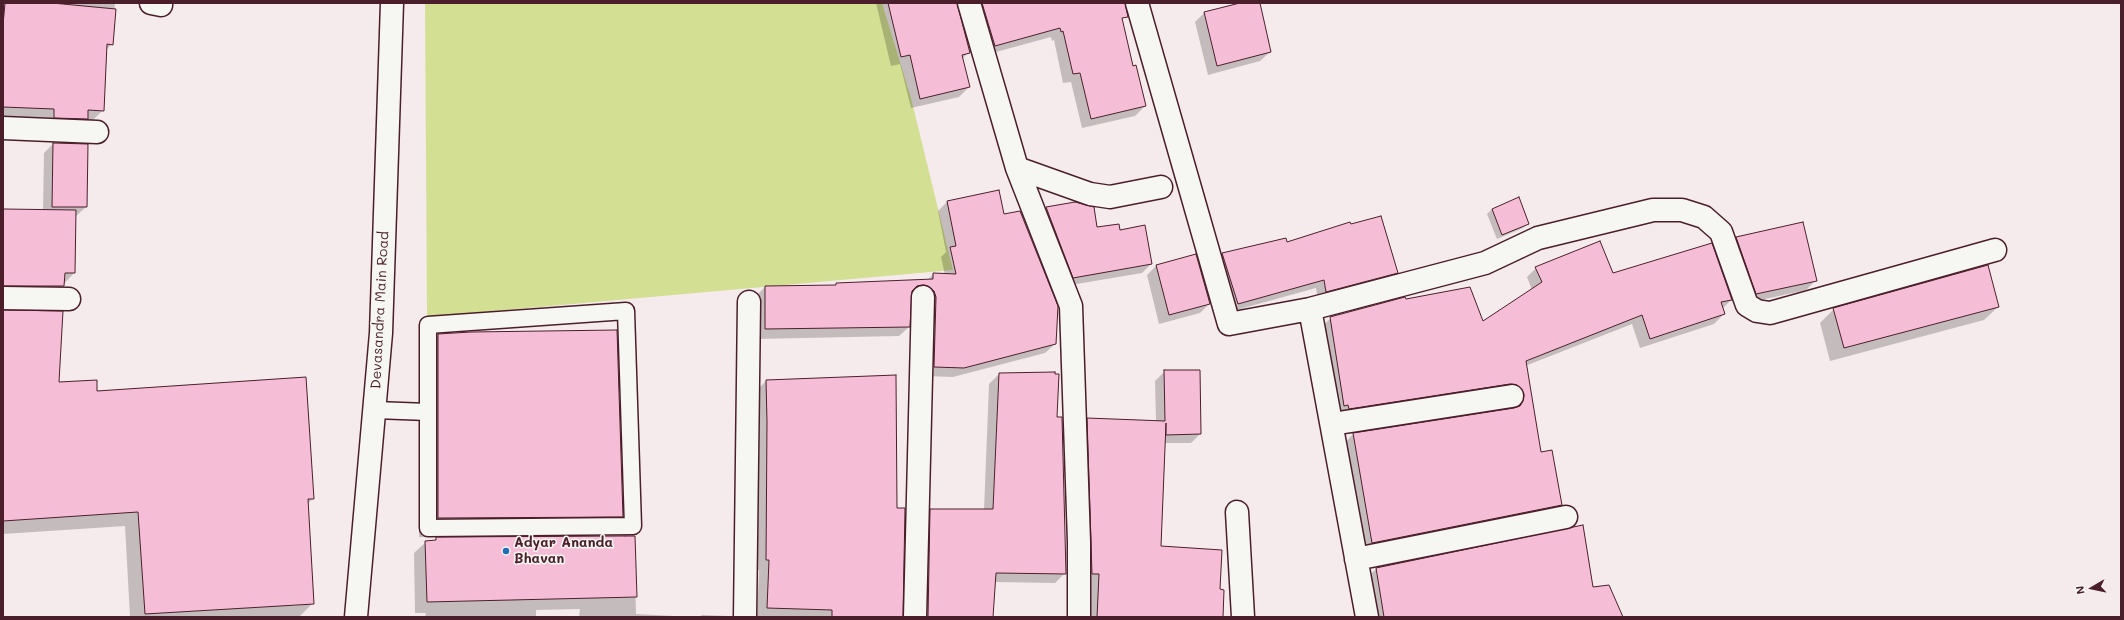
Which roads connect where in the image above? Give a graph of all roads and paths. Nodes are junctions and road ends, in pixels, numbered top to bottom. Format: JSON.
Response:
{"nodes":[{"id":1,"x":392,"y":3,"type":"edge"},
{"id":2,"x":969,"y":3,"type":"edge"},
{"id":3,"x":1137,"y":3,"type":"edge"},
{"id":4,"x":3,"y":128,"type":"edge"},
{"id":5,"x":97,"y":132,"type":"dead end"},
{"id":6,"x":1017,"y":168,"type":"junction"},
{"id":7,"x":1161,"y":187,"type":"dead end"},
{"id":8,"x":1995,"y":250,"type":"dead end"},
{"id":9,"x":923,"y":297,"type":"dead end"},
{"id":10,"x":3,"y":298,"type":"edge"},
{"id":11,"x":69,"y":299,"type":"dead end"},
{"id":12,"x":749,"y":302,"type":"dead end"},
{"id":13,"x":1310,"y":309,"type":"junction"},
{"id":14,"x":1512,"y":396,"type":"dead end"},
{"id":15,"x":375,"y":410,"type":"junction"},
{"id":16,"x":428,"y":412,"type":"junction"},
{"id":17,"x":1332,"y":424,"type":"junction"},
{"id":18,"x":1237,"y":512,"type":"dead end"},
{"id":19,"x":1566,"y":517,"type":"dead end"},
{"id":20,"x":1356,"y":558,"type":"junction"},
{"id":21,"x":356,"y":617,"type":"edge"},
{"id":22,"x":745,"y":617,"type":"edge"},
{"id":23,"x":915,"y":617,"type":"edge"},
{"id":24,"x":1079,"y":617,"type":"edge"},
{"id":25,"x":1243,"y":617,"type":"edge"},
{"id":26,"x":1367,"y":617,"type":"edge"}],
"edges":[{"from":1,"to":15,"type":"street","name":"Devasandra Main Road"},
{"from":2,"to":6,"type":"street"},
{"from":3,"to":13,"type":"street"},
{"from":4,"to":5,"type":"street"},
{"from":6,"to":7,"type":"street"},
{"from":6,"to":24,"type":"street"},
{"from":8,"to":13,"type":"street"},
{"from":9,"to":23,"type":"street"},
{"from":10,"to":11,"type":"street"},
{"from":12,"to":22,"type":"street"},
{"from":13,"to":17,"type":"street"},
{"from":14,"to":17,"type":"street"},
{"from":15,"to":16,"type":"lane"},
{"from":15,"to":21,"type":"street","name":"Devasandra Main Road"},
{"from":16,"to":16,"type":"lane"},
{"from":17,"to":20,"type":"street"},
{"from":18,"to":25,"type":"street"},
{"from":19,"to":20,"type":"street"},
{"from":20,"to":26,"type":"street"}]}
